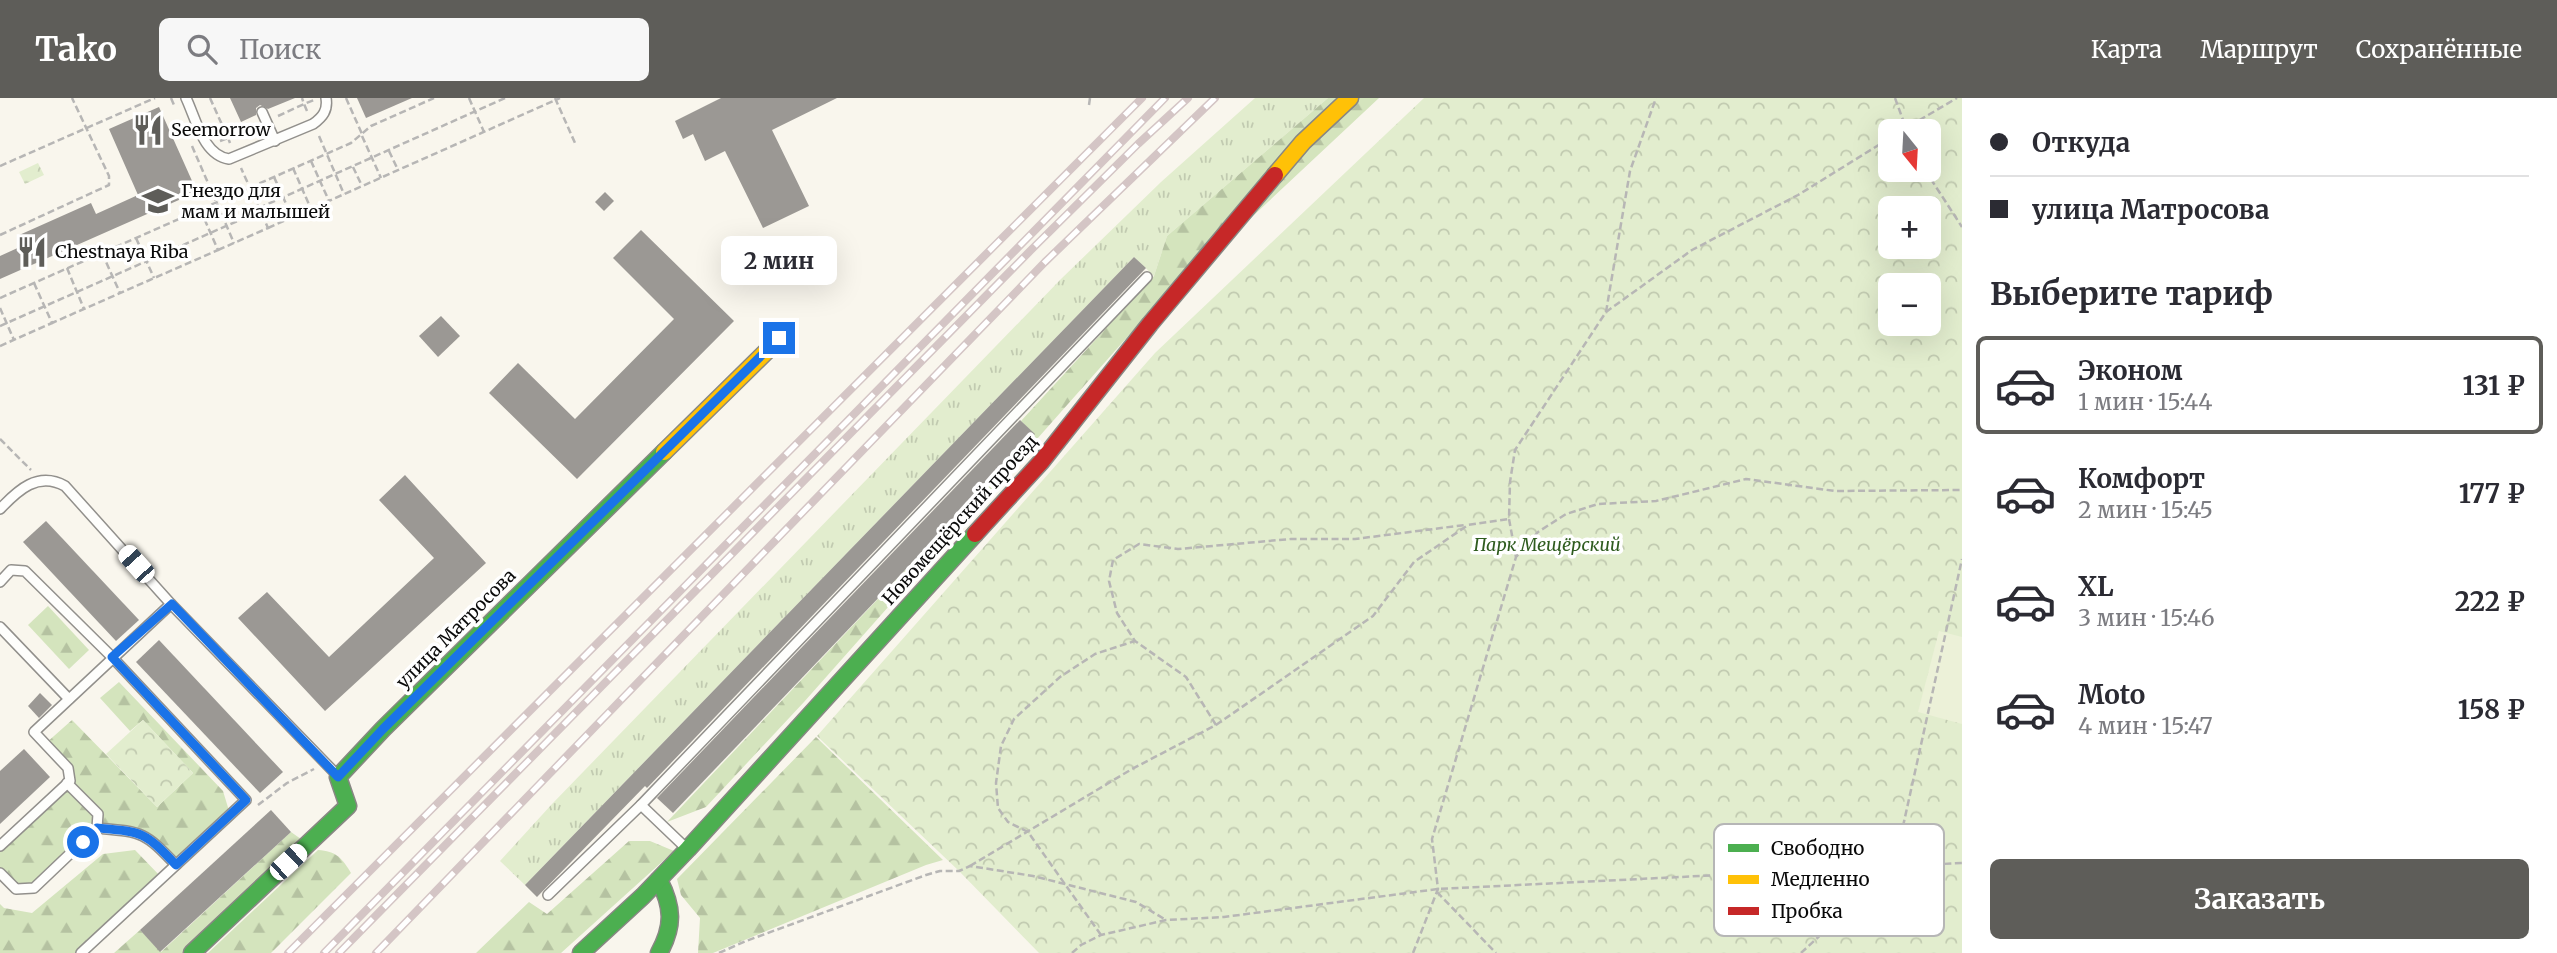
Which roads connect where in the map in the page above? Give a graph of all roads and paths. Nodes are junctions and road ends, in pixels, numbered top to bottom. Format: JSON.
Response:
{"nodes":[{"id":1,"x":72,"y":98,"type":"edge"},
{"id":2,"x":155,"y":98,"type":"edge"},
{"id":3,"x":170,"y":98,"type":"edge"},
{"id":4,"x":186,"y":98,"type":"edge"},
{"id":5,"x":318,"y":98,"type":"edge"},
{"id":6,"x":326,"y":98,"type":"edge"},
{"id":7,"x":346,"y":98,"type":"edge"},
{"id":8,"x":434,"y":98,"type":"edge"},
{"id":9,"x":469,"y":98,"type":"edge"},
{"id":10,"x":506,"y":98,"type":"edge"},
{"id":11,"x":1090,"y":98,"type":"edge"},
{"id":12,"x":1350,"y":98,"type":"edge"},
{"id":13,"x":1656,"y":98,"type":"edge"},
{"id":14,"x":1895,"y":98,"type":"edge"},
{"id":15,"x":1957,"y":98,"type":"edge"},
{"id":16,"x":557,"y":99,"type":"edge"},
{"id":17,"x":425,"y":100,"type":"edge"},
{"id":18,"x":1089,"y":105,"type":"dead end"},
{"id":19,"x":175,"y":109,"type":"dead end"},
{"id":20,"x":262,"y":112,"type":"dead end"},
{"id":21,"x":475,"y":112,"type":"junction"},
{"id":22,"x":1903,"y":119,"type":"edge"},
{"id":23,"x":1924,"y":119,"type":"edge"},
{"id":24,"x":313,"y":124,"type":"junction"},
{"id":25,"x":88,"y":128,"type":"junction"},
{"id":26,"x":484,"y":132,"type":"junction"},
{"id":27,"x":362,"y":134,"type":"junction"},
{"id":28,"x":275,"y":141,"type":"junction"},
{"id":29,"x":190,"y":142,"type":"dead end"},
{"id":30,"x":575,"y":144,"type":"dead end"},
{"id":31,"x":1878,"y":145,"type":"edge"},
{"id":32,"x":389,"y":150,"type":"junction"},
{"id":33,"x":326,"y":154,"type":"junction"},
{"id":34,"x":372,"y":158,"type":"junction"},
{"id":35,"x":310,"y":161,"type":"junction"},
{"id":36,"x":0,"y":166,"type":"edge"},
{"id":37,"x":353,"y":166,"type":"junction"},
{"id":38,"x":293,"y":168,"type":"junction"},
{"id":39,"x":398,"y":170,"type":"junction"},
{"id":40,"x":335,"y":174,"type":"junction"},
{"id":41,"x":274,"y":177,"type":"junction"},
{"id":42,"x":380,"y":178,"type":"junction"},
{"id":43,"x":320,"y":181,"type":"junction"},
{"id":44,"x":1933,"y":182,"type":"edge"},
{"id":45,"x":362,"y":186,"type":"junction"},
{"id":46,"x":303,"y":188,"type":"junction"},
{"id":47,"x":344,"y":194,"type":"junction"},
{"id":48,"x":283,"y":197,"type":"junction"},
{"id":49,"x":329,"y":201,"type":"junction"},
{"id":50,"x":217,"y":202,"type":"junction"},
{"id":51,"x":200,"y":209,"type":"junction"},
{"id":52,"x":311,"y":209,"type":"junction"},
{"id":53,"x":260,"y":211,"type":"junction"},
{"id":54,"x":292,"y":217,"type":"junction"},
{"id":55,"x":227,"y":226,"type":"junction"},
{"id":56,"x":1962,"y":227,"type":"edge"},
{"id":57,"x":268,"y":228,"type":"junction"},
{"id":58,"x":211,"y":233,"type":"junction"},
{"id":59,"x":0,"y":235,"type":"edge"},
{"id":60,"x":136,"y":237,"type":"junction"},
{"id":61,"x":234,"y":243,"type":"junction"},
{"id":62,"x":218,"y":250,"type":"junction"},
{"id":63,"x":102,"y":253,"type":"junction"},
{"id":64,"x":147,"y":261,"type":"junction"},
{"id":65,"x":66,"y":268,"type":"junction"},
{"id":66,"x":112,"y":276,"type":"junction"},
{"id":67,"x":1147,"y":277,"type":"dead end"},
{"id":68,"x":154,"y":278,"type":"junction"},
{"id":69,"x":34,"y":283,"type":"junction"},
{"id":70,"x":77,"y":292,"type":"junction"},
{"id":71,"x":120,"y":293,"type":"junction"},
{"id":72,"x":0,"y":298,"type":"edge"},
{"id":73,"x":44,"y":306,"type":"junction"},
{"id":74,"x":0,"y":307,"type":"edge"},
{"id":75,"x":84,"y":309,"type":"junction"},
{"id":76,"x":1606,"y":312,"type":"junction"},
{"id":77,"x":7,"y":323,"type":"junction"},
{"id":78,"x":52,"y":323,"type":"junction"},
{"id":79,"x":0,"y":326,"type":"edge"},
{"id":80,"x":779,"y":338,"type":"dead end"},
{"id":81,"x":14,"y":340,"type":"junction"},
{"id":82,"x":0,"y":346,"type":"edge"},
{"id":83,"x":0,"y":439,"type":"edge"},
{"id":84,"x":32,"y":470,"type":"dead end"},
{"id":85,"x":1962,"y":491,"type":"edge"},
{"id":86,"x":0,"y":509,"type":"edge"},
{"id":87,"x":1509,"y":519,"type":"junction"},
{"id":88,"x":1468,"y":525,"type":"junction"},
{"id":89,"x":1516,"y":557,"type":"junction"},
{"id":90,"x":1962,"y":559,"type":"edge"},
{"id":91,"x":0,"y":582,"type":"edge"},
{"id":92,"x":172,"y":604,"type":"junction"},
{"id":93,"x":0,"y":627,"type":"edge"},
{"id":94,"x":1135,"y":642,"type":"junction"},
{"id":95,"x":112,"y":657,"type":"junction"},
{"id":96,"x":69,"y":699,"type":"junction"},
{"id":97,"x":1216,"y":725,"type":"junction"},
{"id":98,"x":315,"y":768,"type":"dead end"},
{"id":99,"x":338,"y":777,"type":"junction"},
{"id":100,"x":67,"y":783,"type":"junction"},
{"id":101,"x":246,"y":800,"type":"junction"},
{"id":102,"x":641,"y":805,"type":"junction"},
{"id":103,"x":1903,"y":824,"type":"edge"},
{"id":104,"x":97,"y":828,"type":"junction"},
{"id":105,"x":1028,"y":832,"type":"junction"},
{"id":106,"x":0,"y":846,"type":"edge"},
{"id":107,"x":688,"y":849,"type":"junction"},
{"id":108,"x":1962,"y":863,"type":"edge"},
{"id":109,"x":1944,"y":864,"type":"edge"},
{"id":110,"x":176,"y":865,"type":"junction"},
{"id":111,"x":970,"y":866,"type":"junction"},
{"id":112,"x":0,"y":873,"type":"edge"},
{"id":113,"x":1714,"y":876,"type":"edge"},
{"id":114,"x":659,"y":880,"type":"junction"},
{"id":115,"x":1066,"y":886,"type":"junction"},
{"id":116,"x":1438,"y":891,"type":"junction"},
{"id":117,"x":548,"y":895,"type":"dead end"},
{"id":118,"x":1166,"y":920,"type":"junction"},
{"id":119,"x":1101,"y":935,"type":"junction"},
{"id":120,"x":1819,"y":936,"type":"edge"},
{"id":121,"x":81,"y":953,"type":"edge"},
{"id":122,"x":192,"y":953,"type":"edge"},
{"id":123,"x":581,"y":953,"type":"edge"},
{"id":124,"x":659,"y":953,"type":"edge"},
{"id":125,"x":719,"y":953,"type":"edge"},
{"id":126,"x":1072,"y":953,"type":"edge"},
{"id":127,"x":1413,"y":953,"type":"edge"},
{"id":128,"x":1496,"y":953,"type":"edge"},
{"id":129,"x":1801,"y":953,"type":"edge"}],
"edges":[{"from":1,"to":25,"type":"path"},
{"from":2,"to":25,"type":"path"},
{"from":3,"to":19,"type":"path"},
{"from":4,"to":28,"type":"lane"},
{"from":5,"to":24,"type":"path"},
{"from":6,"to":24,"type":"lane"},
{"from":7,"to":27,"type":"path"},
{"from":8,"to":17,"type":"path"},
{"from":9,"to":21,"type":"path"},
{"from":10,"to":21,"type":"path"},
{"from":11,"to":18,"type":"path"},
{"from":12,"to":107,"type":"street","name":"Новомещёрский проезд"},
{"from":13,"to":76,"type":"path"},
{"from":14,"to":22,"type":"path"},
{"from":15,"to":23,"type":"path"},
{"from":16,"to":26,"type":"path"},
{"from":16,"to":30,"type":"path"},
{"from":17,"to":27,"type":"path"},
{"from":20,"to":28,"type":"lane"},
{"from":21,"to":26,"type":"path"},
{"from":21,"to":32,"type":"path"},
{"from":24,"to":28,"type":"lane"},
{"from":24,"to":33,"type":"path"},
{"from":25,"to":36,"type":"path"},
{"from":25,"to":59,"type":"path"},
{"from":26,"to":39,"type":"path"},
{"from":27,"to":33,"type":"path"},
{"from":27,"to":34,"type":"path"},
{"from":29,"to":50,"type":"path"},
{"from":31,"to":76,"type":"path"},
{"from":32,"to":34,"type":"path"},
{"from":32,"to":39,"type":"path"},
{"from":33,"to":35,"type":"path"},
{"from":33,"to":40,"type":"path"},
{"from":34,"to":37,"type":"path"},
{"from":34,"to":42,"type":"path"},
{"from":35,"to":38,"type":"path"},
{"from":35,"to":43,"type":"path"},
{"from":37,"to":40,"type":"path"},
{"from":37,"to":45,"type":"path"},
{"from":38,"to":41,"type":"path"},
{"from":38,"to":46,"type":"path"},
{"from":39,"to":42,"type":"path"},
{"from":40,"to":43,"type":"path"},
{"from":40,"to":47,"type":"path"},
{"from":41,"to":48,"type":"path"},
{"from":41,"to":50,"type":"path"},
{"from":42,"to":45,"type":"path"},
{"from":43,"to":46,"type":"path"},
{"from":43,"to":49,"type":"path"},
{"from":44,"to":56,"type":"path"},
{"from":45,"to":47,"type":"path"},
{"from":46,"to":48,"type":"path"},
{"from":46,"to":52,"type":"path"},
{"from":47,"to":49,"type":"path"},
{"from":48,"to":53,"type":"path"},
{"from":48,"to":54,"type":"path"},
{"from":49,"to":52,"type":"path"},
{"from":50,"to":51,"type":"path"},
{"from":50,"to":55,"type":"path"},
{"from":51,"to":58,"type":"path"},
{"from":51,"to":60,"type":"path"},
{"from":52,"to":54,"type":"path"},
{"from":53,"to":55,"type":"path"},
{"from":53,"to":57,"type":"path"},
{"from":54,"to":57,"type":"path"},
{"from":55,"to":58,"type":"path"},
{"from":55,"to":61,"type":"path"},
{"from":57,"to":61,"type":"path"},
{"from":58,"to":62,"type":"path"},
{"from":58,"to":64,"type":"path"},
{"from":60,"to":63,"type":"path"},
{"from":60,"to":64,"type":"path"},
{"from":61,"to":62,"type":"path"},
{"from":62,"to":68,"type":"path"},
{"from":63,"to":65,"type":"path"},
{"from":63,"to":66,"type":"path"},
{"from":64,"to":66,"type":"path"},
{"from":64,"to":68,"type":"path"},
{"from":65,"to":69,"type":"path"},
{"from":65,"to":70,"type":"path"},
{"from":66,"to":70,"type":"path"},
{"from":66,"to":71,"type":"path"},
{"from":67,"to":102,"type":"lane"},
{"from":68,"to":71,"type":"path"},
{"from":69,"to":72,"type":"path"},
{"from":69,"to":73,"type":"path"},
{"from":70,"to":73,"type":"path"},
{"from":70,"to":75,"type":"path"},
{"from":71,"to":75,"type":"path"},
{"from":73,"to":77,"type":"path"},
{"from":73,"to":78,"type":"path"},
{"from":74,"to":77,"type":"path"},
{"from":75,"to":78,"type":"path"},
{"from":76,"to":87,"type":"path"},
{"from":77,"to":79,"type":"path"},
{"from":77,"to":81,"type":"path"},
{"from":78,"to":81,"type":"path"},
{"from":80,"to":99,"type":"street","name":"улица Матросова"},
{"from":81,"to":82,"type":"path"},
{"from":83,"to":84,"type":"path"},
{"from":85,"to":89,"type":"path"},
{"from":86,"to":92,"type":"lane"},
{"from":87,"to":88,"type":"path"},
{"from":87,"to":89,"type":"path"},
{"from":88,"to":94,"type":"path"},
{"from":88,"to":97,"type":"path"},
{"from":89,"to":116,"type":"path"},
{"from":90,"to":103,"type":"path"},
{"from":91,"to":95,"type":"lane"},
{"from":92,"to":95,"type":"lane"},
{"from":92,"to":99,"type":"lane"},
{"from":93,"to":96,"type":"lane"},
{"from":94,"to":97,"type":"path"},
{"from":94,"to":105,"type":"path"},
{"from":95,"to":96,"type":"lane"},
{"from":95,"to":101,"type":"lane"},
{"from":96,"to":100,"type":"lane"},
{"from":97,"to":105,"type":"path"},
{"from":98,"to":101,"type":"path"},
{"from":99,"to":122,"type":"street"},
{"from":100,"to":104,"type":"lane"},
{"from":100,"to":106,"type":"lane"},
{"from":101,"to":110,"type":"lane"},
{"from":102,"to":107,"type":"lane"},
{"from":102,"to":117,"type":"lane"},
{"from":104,"to":110,"type":"lane"},
{"from":104,"to":112,"type":"lane"},
{"from":105,"to":111,"type":"path"},
{"from":105,"to":115,"type":"path"},
{"from":107,"to":114,"type":"street","name":"Новомещёрский проезд"},
{"from":108,"to":109,"type":"path"},
{"from":110,"to":121,"type":"lane"},
{"from":111,"to":115,"type":"path"},
{"from":111,"to":125,"type":"path"},
{"from":113,"to":116,"type":"path"},
{"from":114,"to":123,"type":"street","name":"Новомещёрский проезд"},
{"from":114,"to":124,"type":"street"},
{"from":115,"to":118,"type":"path"},
{"from":115,"to":119,"type":"path"},
{"from":116,"to":118,"type":"path"},
{"from":116,"to":127,"type":"path"},
{"from":116,"to":128,"type":"path"},
{"from":118,"to":119,"type":"path"},
{"from":119,"to":126,"type":"path"},
{"from":120,"to":129,"type":"path"}]}
